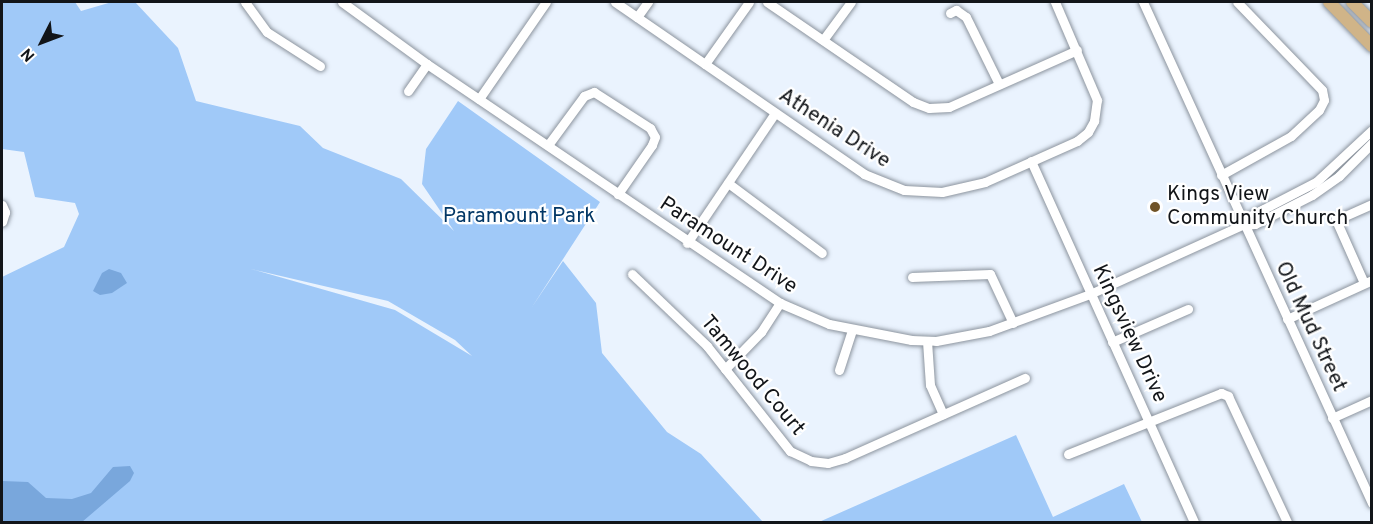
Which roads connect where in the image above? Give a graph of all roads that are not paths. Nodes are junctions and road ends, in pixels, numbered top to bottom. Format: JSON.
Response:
{"nodes":[{"id":1,"x":245,"y":2,"type":"edge"},
{"id":2,"x":342,"y":2,"type":"edge"},
{"id":3,"x":546,"y":2,"type":"edge"},
{"id":4,"x":615,"y":2,"type":"edge"},
{"id":5,"x":648,"y":2,"type":"edge"},
{"id":6,"x":749,"y":2,"type":"edge"},
{"id":7,"x":767,"y":2,"type":"edge"},
{"id":8,"x":851,"y":2,"type":"edge"},
{"id":9,"x":1055,"y":2,"type":"edge"},
{"id":10,"x":1143,"y":2,"type":"edge"},
{"id":11,"x":1237,"y":2,"type":"edge"},
{"id":12,"x":1329,"y":2,"type":"edge"},
{"id":13,"x":1352,"y":2,"type":"edge"},
{"id":14,"x":950,"y":14,"type":"dead end"},
{"id":15,"x":637,"y":17,"type":"junction"},
{"id":16,"x":1371,"y":22,"type":"edge"},
{"id":17,"x":823,"y":40,"type":"junction"},
{"id":18,"x":1371,"y":46,"type":"edge"},
{"id":19,"x":1077,"y":50,"type":"junction"},
{"id":20,"x":427,"y":64,"type":"junction"},
{"id":21,"x":705,"y":64,"type":"junction"},
{"id":22,"x":320,"y":66,"type":"dead end"},
{"id":23,"x":999,"y":84,"type":"junction"},
{"id":24,"x":408,"y":91,"type":"dead end"},
{"id":25,"x":479,"y":99,"type":"junction"},
{"id":26,"x":775,"y":113,"type":"junction"},
{"id":27,"x":1371,"y":130,"type":"edge"},
{"id":28,"x":1371,"y":143,"type":"edge"},
{"id":29,"x":548,"y":145,"type":"junction"},
{"id":30,"x":1031,"y":161,"type":"junction"},
{"id":31,"x":1221,"y":175,"type":"junction"},
{"id":32,"x":728,"y":183,"type":"junction"},
{"id":33,"x":618,"y":194,"type":"junction"},
{"id":34,"x":1371,"y":204,"type":"edge"},
{"id":35,"x":2,"y":205,"type":"edge"},
{"id":36,"x":2,"y":222,"type":"edge"},
{"id":37,"x":1242,"y":225,"type":"junction"},
{"id":38,"x":687,"y":243,"type":"junction"},
{"id":39,"x":822,"y":253,"type":"dead end"},
{"id":40,"x":632,"y":274,"type":"dead end"},
{"id":41,"x":912,"y":277,"type":"dead end"},
{"id":42,"x":1368,"y":281,"type":"edge"},
{"id":43,"x":1090,"y":294,"type":"junction"},
{"id":44,"x":780,"y":303,"type":"junction"},
{"id":45,"x":1188,"y":309,"type":"dead end"},
{"id":46,"x":1287,"y":319,"type":"junction"},
{"id":47,"x":1012,"y":323,"type":"junction"},
{"id":48,"x":852,"y":330,"type":"junction"},
{"id":49,"x":927,"y":341,"type":"junction"},
{"id":50,"x":1112,"y":342,"type":"junction"},
{"id":51,"x":725,"y":369,"type":"junction"},
{"id":52,"x":839,"y":370,"type":"dead end"},
{"id":53,"x":1025,"y":378,"type":"dead end"},
{"id":54,"x":1371,"y":400,"type":"edge"},
{"id":55,"x":942,"y":414,"type":"junction"},
{"id":56,"x":1332,"y":418,"type":"junction"},
{"id":57,"x":1149,"y":422,"type":"junction"},
{"id":58,"x":1068,"y":454,"type":"dead end"},
{"id":59,"x":1369,"y":490,"type":"edge"},
{"id":60,"x":1371,"y":503,"type":"edge"},
{"id":61,"x":1194,"y":522,"type":"edge"},
{"id":62,"x":1287,"y":522,"type":"edge"}],
"edges":[{"from":1,"to":22,"type":"street"},
{"from":2,"to":20,"type":"street","name":"Paramount Drive"},
{"from":3,"to":25,"type":"street"},
{"from":4,"to":15,"type":"street","name":"Athenia Drive"},
{"from":5,"to":15,"type":"street"},
{"from":6,"to":21,"type":"street"},
{"from":7,"to":17,"type":"street"},
{"from":8,"to":17,"type":"street"},
{"from":9,"to":19,"type":"street","name":"Athenia Drive"},
{"from":10,"to":31,"type":"street","name":"Old Mud Street"},
{"from":11,"to":31,"type":"street"},
{"from":12,"to":18,"type":"main road"},
{"from":13,"to":16,"type":"main road"},
{"from":14,"to":23,"type":"street"},
{"from":15,"to":21,"type":"street","name":"Athenia Drive"},
{"from":17,"to":23,"type":"street"},
{"from":19,"to":23,"type":"street"},
{"from":19,"to":30,"type":"street","name":"Athenia Drive"},
{"from":20,"to":24,"type":"street"},
{"from":20,"to":25,"type":"street","name":"Paramount Drive"},
{"from":21,"to":26,"type":"street","name":"Athenia Drive"},
{"from":25,"to":29,"type":"street","name":"Paramount Drive"},
{"from":26,"to":30,"type":"street","name":"Athenia Drive"},
{"from":26,"to":32,"type":"street"},
{"from":27,"to":37,"type":"street"},
{"from":28,"to":37,"type":"street"},
{"from":29,"to":33,"type":"street","name":"Paramount Drive"},
{"from":29,"to":33,"type":"street"},
{"from":30,"to":43,"type":"street","name":"Kingsview Drive"},
{"from":31,"to":37,"type":"street","name":"Old Mud Street"},
{"from":32,"to":38,"type":"street"},
{"from":32,"to":39,"type":"street"},
{"from":33,"to":38,"type":"street","name":"Paramount Drive"},
{"from":34,"to":42,"type":"street"},
{"from":35,"to":36,"type":"street"},
{"from":37,"to":43,"type":"street","name":"Paramount Drive"},
{"from":37,"to":46,"type":"street","name":"Old Mud Street"},
{"from":38,"to":44,"type":"street","name":"Paramount Drive"},
{"from":40,"to":51,"type":"street","name":"Tamwood Court"},
{"from":41,"to":47,"type":"street"},
{"from":42,"to":46,"type":"street"},
{"from":43,"to":47,"type":"street","name":"Paramount Drive"},
{"from":43,"to":50,"type":"street","name":"Kingsview Drive"},
{"from":44,"to":48,"type":"street","name":"Paramount Drive"},
{"from":44,"to":51,"type":"street"},
{"from":45,"to":50,"type":"street"},
{"from":46,"to":56,"type":"street","name":"Old Mud Street"},
{"from":47,"to":49,"type":"street","name":"Paramount Drive"},
{"from":48,"to":49,"type":"street","name":"Paramount Drive"},
{"from":48,"to":52,"type":"street"},
{"from":49,"to":55,"type":"street"},
{"from":50,"to":57,"type":"street","name":"Kingsview Drive"},
{"from":51,"to":55,"type":"street","name":"Tamwood Court"},
{"from":53,"to":55,"type":"street","name":"Tamwood Court"},
{"from":54,"to":56,"type":"street"},
{"from":56,"to":59,"type":"street","name":"Old Mud Street"},
{"from":57,"to":58,"type":"street"},
{"from":57,"to":61,"type":"street","name":"Kingsview Drive"},
{"from":57,"to":62,"type":"street"},
{"from":59,"to":60,"type":"street","name":"Old Mud Street"}]}
